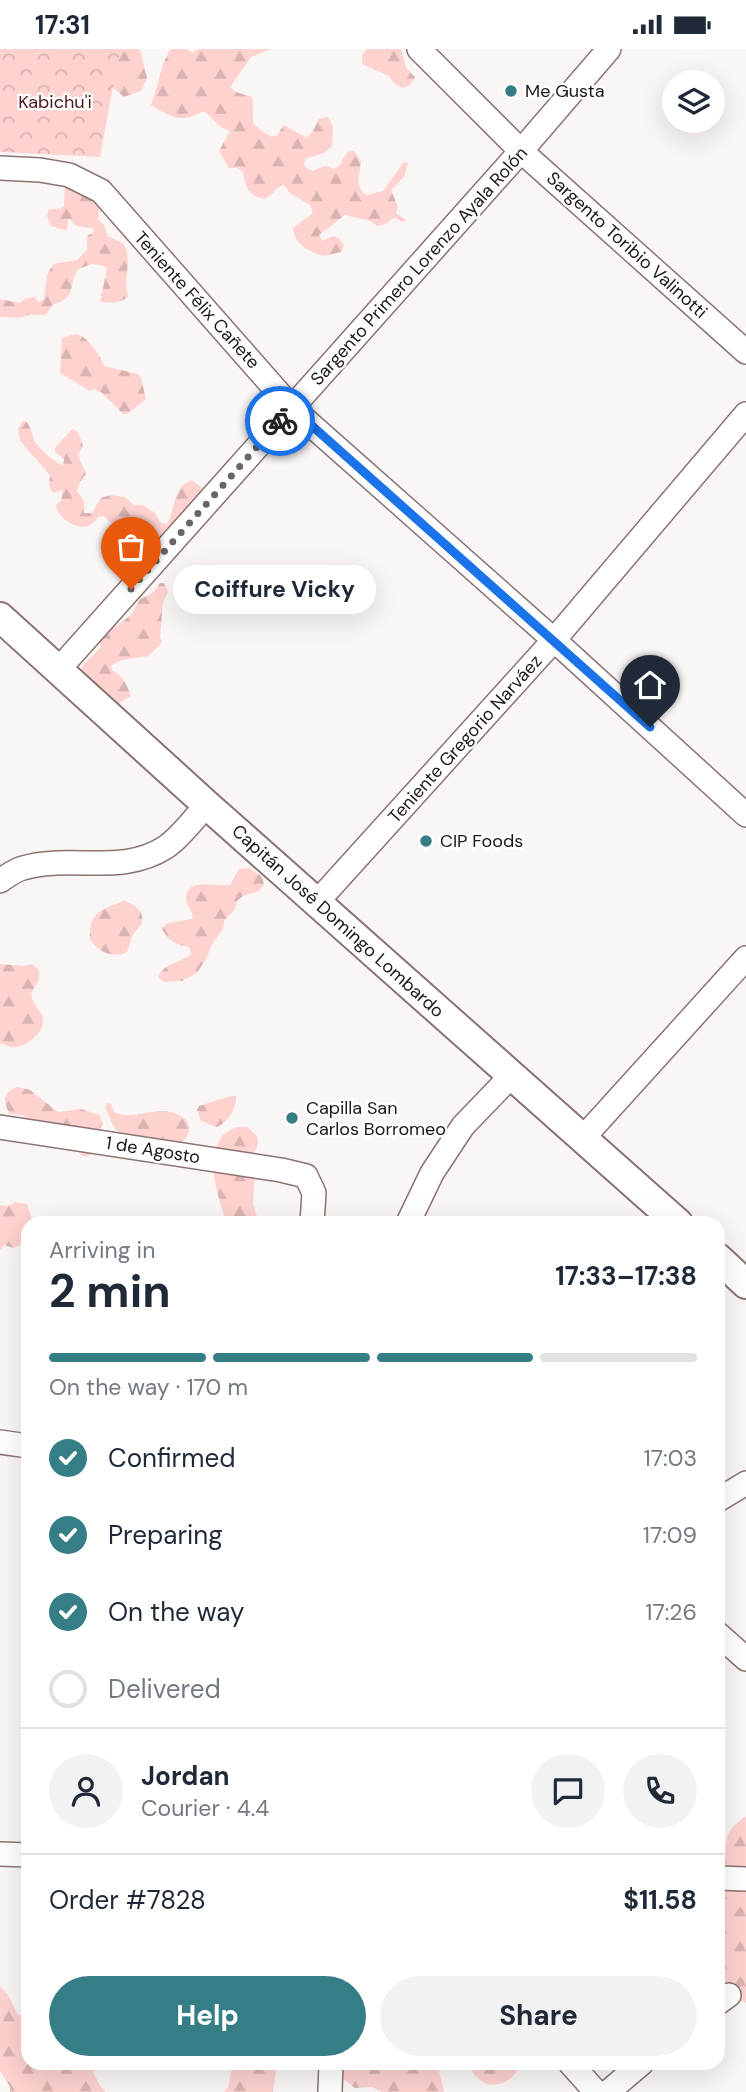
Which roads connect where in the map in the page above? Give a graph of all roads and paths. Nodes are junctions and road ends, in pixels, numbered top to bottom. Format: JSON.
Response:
{"nodes":[{"id":1,"x":419,"y":49,"type":"edge"},
{"id":2,"x":609,"y":49,"type":"edge"},
{"id":3,"x":521,"y":151,"type":"junction"},
{"id":4,"x":0,"y":167,"type":"edge"},
{"id":5,"x":746,"y":352,"type":"edge"},
{"id":6,"x":292,"y":408,"type":"junction"},
{"id":7,"x":746,"y":414,"type":"edge"},
{"id":8,"x":0,"y":617,"type":"edge"},
{"id":9,"x":554,"y":640,"type":"junction"},
{"id":10,"x":59,"y":669,"type":"junction"},
{"id":11,"x":207,"y":804,"type":"junction"},
{"id":12,"x":746,"y":815,"type":"edge"},
{"id":13,"x":0,"y":881,"type":"edge"},
{"id":14,"x":317,"y":902,"type":"junction"},
{"id":15,"x":746,"y":958,"type":"edge"},
{"id":16,"x":512,"y":1075,"type":"junction"},
{"id":17,"x":0,"y":1127,"type":"edge"},
{"id":18,"x":583,"y":1138,"type":"junction"},
{"id":19,"x":312,"y":1216,"type":"edge"},
{"id":20,"x":411,"y":1216,"type":"edge"},
{"id":21,"x":670,"y":1216,"type":"edge"},
{"id":22,"x":725,"y":1264,"type":"edge"},
{"id":23,"x":746,"y":1284,"type":"edge"},
{"id":24,"x":0,"y":1441,"type":"edge"},
{"id":25,"x":21,"y":1445,"type":"edge"},
{"id":26,"x":746,"y":1483,"type":"edge"},
{"id":27,"x":725,"y":1496,"type":"edge"},
{"id":28,"x":725,"y":1640,"type":"edge"},
{"id":29,"x":746,"y":1659,"type":"edge"},
{"id":30,"x":0,"y":1854,"type":"edge"},
{"id":31,"x":21,"y":1855,"type":"edge"},
{"id":32,"x":725,"y":1878,"type":"edge"},
{"id":33,"x":746,"y":1879,"type":"edge"},
{"id":34,"x":331,"y":2070,"type":"edge"},
{"id":35,"x":576,"y":2070,"type":"edge"},
{"id":36,"x":634,"y":2070,"type":"edge"},
{"id":37,"x":330,"y":2092,"type":"edge"},
{"id":38,"x":596,"y":2092,"type":"edge"},
{"id":39,"x":608,"y":2092,"type":"edge"}],
"edges":[{"from":1,"to":3,"type":"street","name":"Sargento Toribio Valinotti"},
{"from":2,"to":3,"type":"street","name":"Sargento Primero Lorenzo Ayala Rolón"},
{"from":3,"to":5,"type":"street","name":"Sargento Toribio Valinotti"},
{"from":3,"to":6,"type":"street","name":"Sargento Primero Lorenzo Ayala Rolón"},
{"from":4,"to":6,"type":"street","name":"Teniente Félix Cañete"},
{"from":6,"to":9,"type":"street","name":"Teniente Félix Cañete"},
{"from":6,"to":10,"type":"street","name":"Sargento Primero Lorenzo Ayala Rolón"},
{"from":7,"to":9,"type":"street","name":"Teniente Gregorio Narváez"},
{"from":8,"to":10,"type":"street","name":"Capitán José Domingo Lombardo"},
{"from":9,"to":12,"type":"street","name":"Teniente Félix Cañete"},
{"from":9,"to":14,"type":"street","name":"Teniente Gregorio Narváez"},
{"from":10,"to":11,"type":"street","name":"Capitán José Domingo Lombardo"},
{"from":11,"to":13,"type":"street"},
{"from":11,"to":14,"type":"street","name":"Capitán José Domingo Lombardo"},
{"from":14,"to":16,"type":"street","name":"Capitán José Domingo Lombardo"},
{"from":15,"to":18,"type":"street"},
{"from":16,"to":18,"type":"street","name":"Capitán José Domingo Lombardo"},
{"from":16,"to":20,"type":"street"},
{"from":17,"to":19,"type":"street","name":"1 de Agosto"},
{"from":18,"to":21,"type":"street","name":"Capitán José Domingo Lombardo"},
{"from":22,"to":23,"type":"street"},
{"from":24,"to":25,"type":"street"},
{"from":26,"to":27,"type":"street"},
{"from":28,"to":29,"type":"street"},
{"from":30,"to":31,"type":"street"},
{"from":32,"to":33,"type":"street"},
{"from":34,"to":37,"type":"street"},
{"from":35,"to":38,"type":"street"},
{"from":36,"to":39,"type":"street"}]}
